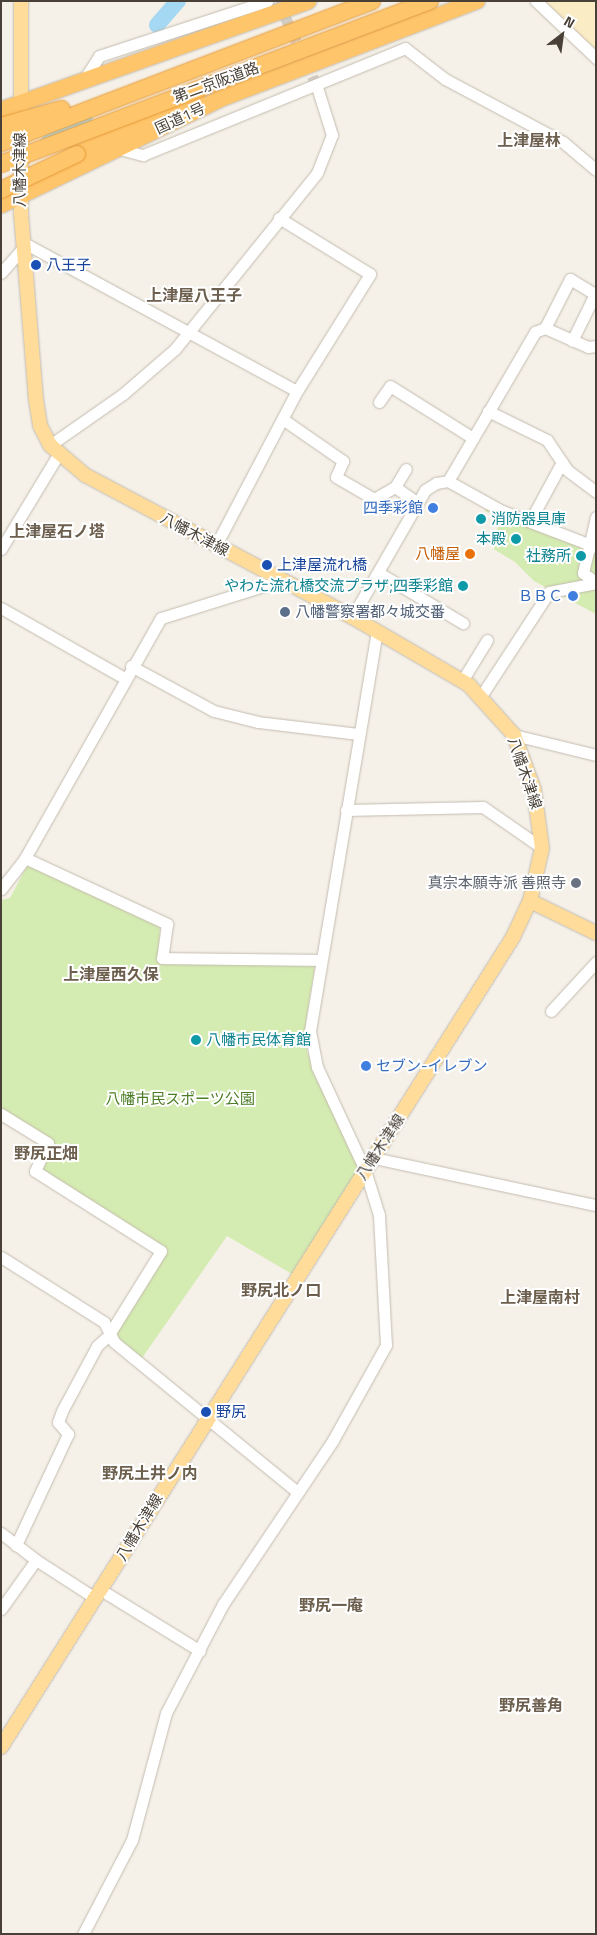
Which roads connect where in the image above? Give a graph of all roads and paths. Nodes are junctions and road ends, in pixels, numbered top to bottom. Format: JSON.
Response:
{"nodes":[{"id":1,"x":21,"y":1,"type":"edge"},
{"id":2,"x":267,"y":1,"type":"edge"},
{"id":3,"x":308,"y":1,"type":"edge"},
{"id":4,"x":372,"y":1,"type":"edge"},
{"id":5,"x":430,"y":1,"type":"edge"},
{"id":6,"x":477,"y":1,"type":"edge"},
{"id":7,"x":536,"y":1,"type":"edge"},
{"id":8,"x":281,"y":36,"type":"junction"},
{"id":9,"x":596,"y":58,"type":"edge"},
{"id":10,"x":271,"y":61,"type":"junction"},
{"id":11,"x":83,"y":81,"type":"junction"},
{"id":12,"x":316,"y":84,"type":"junction"},
{"id":13,"x":1,"y":110,"type":"edge"},
{"id":14,"x":21,"y":110,"type":"junction"},
{"id":15,"x":1,"y":126,"type":"edge"},
{"id":16,"x":1,"y":143,"type":"edge"},
{"id":17,"x":116,"y":148,"type":"junction"},
{"id":18,"x":1,"y":164,"type":"edge"},
{"id":19,"x":596,"y":170,"type":"edge"},
{"id":20,"x":1,"y":190,"type":"edge"},
{"id":21,"x":20,"y":190,"type":"junction"},
{"id":22,"x":1,"y":205,"type":"edge"},
{"id":23,"x":279,"y":218,"type":"junction"},
{"id":24,"x":26,"y":244,"type":"junction"},
{"id":25,"x":1,"y":273,"type":"edge"},
{"id":26,"x":545,"y":328,"type":"junction"},
{"id":27,"x":188,"y":335,"type":"junction"},
{"id":28,"x":572,"y":341,"type":"junction"},
{"id":29,"x":596,"y":346,"type":"edge"},
{"id":30,"x":297,"y":391,"type":"junction"},
{"id":31,"x":379,"y":402,"type":"dead end"},
{"id":32,"x":488,"y":411,"type":"junction"},
{"id":33,"x":284,"y":420,"type":"junction"},
{"id":34,"x":473,"y":438,"type":"junction"},
{"id":35,"x":54,"y":450,"type":"junction"},
{"id":36,"x":562,"y":462,"type":"junction"},
{"id":37,"x":406,"y":469,"type":"dead end"},
{"id":38,"x":448,"y":481,"type":"junction"},
{"id":39,"x":396,"y":487,"type":"junction"},
{"id":40,"x":596,"y":492,"type":"edge"},
{"id":41,"x":418,"y":503,"type":"junction"},
{"id":42,"x":596,"y":517,"type":"edge"},
{"id":43,"x":530,"y":521,"type":"junction"},
{"id":44,"x":216,"y":546,"type":"junction"},
{"id":45,"x":593,"y":546,"type":"edge"},
{"id":46,"x":1,"y":549,"type":"edge"},
{"id":47,"x":379,"y":573,"type":"junction"},
{"id":48,"x":282,"y":580,"type":"junction"},
{"id":49,"x":596,"y":582,"type":"edge"},
{"id":50,"x":1,"y":608,"type":"edge"},
{"id":51,"x":352,"y":616,"type":"junction"},
{"id":52,"x":463,"y":622,"type":"dead end"},
{"id":53,"x":377,"y":631,"type":"junction"},
{"id":54,"x":487,"y":640,"type":"dead end"},
{"id":55,"x":131,"y":666,"type":"junction"},
{"id":56,"x":124,"y":678,"type":"junction"},
{"id":57,"x":462,"y":681,"type":"junction"},
{"id":58,"x":481,"y":696,"type":"junction"},
{"id":59,"x":359,"y":734,"type":"junction"},
{"id":60,"x":514,"y":735,"type":"junction"},
{"id":61,"x":596,"y":755,"type":"edge"},
{"id":62,"x":346,"y":810,"type":"junction"},
{"id":63,"x":542,"y":848,"type":"junction"},
{"id":64,"x":25,"y":858,"type":"junction"},
{"id":65,"x":1,"y":889,"type":"edge"},
{"id":66,"x":530,"y":901,"type":"junction"},
{"id":67,"x":596,"y":933,"type":"edge"},
{"id":68,"x":321,"y":960,"type":"junction"},
{"id":69,"x":596,"y":962,"type":"edge"},
{"id":70,"x":551,"y":1011,"type":"dead end"},
{"id":71,"x":1,"y":1114,"type":"edge"},
{"id":72,"x":374,"y":1158,"type":"junction"},
{"id":73,"x":366,"y":1170,"type":"junction"},
{"id":74,"x":596,"y":1206,"type":"edge"},
{"id":75,"x":1,"y":1257,"type":"edge"},
{"id":76,"x":108,"y":1336,"type":"junction"},
{"id":77,"x":206,"y":1420,"type":"junction"},
{"id":78,"x":296,"y":1491,"type":"junction"},
{"id":79,"x":1,"y":1533,"type":"edge"},
{"id":80,"x":16,"y":1545,"type":"junction"},
{"id":81,"x":36,"y":1560,"type":"junction"},
{"id":82,"x":98,"y":1594,"type":"junction"},
{"id":83,"x":1,"y":1609,"type":"edge"},
{"id":84,"x":200,"y":1651,"type":"junction"},
{"id":85,"x":1,"y":1747,"type":"edge"},
{"id":86,"x":83,"y":1934,"type":"edge"}],
"edges":[{"from":1,"to":14,"type":"main road","name":"八幡木津線"},
{"from":2,"to":11,"type":"street"},
{"from":3,"to":11,"type":"highway"},
{"from":4,"to":8,"type":"highway","name":"第二京阪道路","bridge":true},
{"from":5,"to":10,"type":"highway","name":"第二京阪道路","bridge":true},
{"from":6,"to":17,"type":"highway","name":"国道1号"},
{"from":7,"to":9,"type":"street"},
{"from":8,"to":15,"type":"highway","bridge":true},
{"from":8,"to":16,"type":"highway","name":"第二京阪道路","bridge":true},
{"from":10,"to":18,"type":"highway","name":"第二京阪道路","bridge":true},
{"from":10,"to":20,"type":"highway","bridge":true},
{"from":11,"to":14,"type":"highway"},
{"from":12,"to":17,"type":"street"},
{"from":12,"to":19,"type":"street"},
{"from":12,"to":23,"type":"street"},
{"from":13,"to":14,"type":"highway"},
{"from":14,"to":21,"type":"main road","name":"八幡木津線","bridge":true},
{"from":17,"to":21,"type":"highway","name":"国道1号"},
{"from":21,"to":22,"type":"highway","name":"国道1号"},
{"from":21,"to":24,"type":"main road","name":"八幡木津線"},
{"from":23,"to":27,"type":"street"},
{"from":23,"to":30,"type":"street"},
{"from":24,"to":25,"type":"street"},
{"from":24,"to":27,"type":"street"},
{"from":24,"to":35,"type":"main road","name":"八幡木津線"},
{"from":26,"to":28,"type":"street"},
{"from":26,"to":28,"type":"street"},
{"from":26,"to":32,"type":"street"},
{"from":27,"to":30,"type":"street"},
{"from":27,"to":35,"type":"street"},
{"from":28,"to":29,"type":"street"},
{"from":30,"to":33,"type":"street"},
{"from":31,"to":34,"type":"street"},
{"from":32,"to":34,"type":"street"},
{"from":32,"to":36,"type":"street"},
{"from":33,"to":39,"type":"street"},
{"from":33,"to":44,"type":"street"},
{"from":34,"to":38,"type":"street"},
{"from":35,"to":44,"type":"main road","name":"八幡木津線"},
{"from":35,"to":46,"type":"street"},
{"from":36,"to":40,"type":"street"},
{"from":36,"to":43,"type":"street"},
{"from":37,"to":39,"type":"street"},
{"from":38,"to":41,"type":"street"},
{"from":38,"to":43,"type":"street"},
{"from":39,"to":41,"type":"street"},
{"from":41,"to":47,"type":"street"},
{"from":42,"to":45,"type":"street"},
{"from":43,"to":45,"type":"street"},
{"from":44,"to":48,"type":"main road","name":"八幡木津線"},
{"from":45,"to":49,"type":"street"},
{"from":47,"to":51,"type":"street"},
{"from":47,"to":52,"type":"street"},
{"from":48,"to":51,"type":"main road","name":"八幡木津線"},
{"from":48,"to":55,"type":"street"},
{"from":49,"to":58,"type":"street"},
{"from":50,"to":56,"type":"street"},
{"from":51,"to":53,"type":"main road","name":"八幡木津線"},
{"from":53,"to":57,"type":"main road","name":"八幡木津線"},
{"from":53,"to":59,"type":"street"},
{"from":54,"to":57,"type":"street"},
{"from":55,"to":56,"type":"street"},
{"from":55,"to":59,"type":"street"},
{"from":56,"to":64,"type":"street"},
{"from":57,"to":58,"type":"main road","name":"八幡木津線"},
{"from":58,"to":60,"type":"main road","name":"八幡木津線"},
{"from":59,"to":62,"type":"street"},
{"from":60,"to":61,"type":"street"},
{"from":60,"to":63,"type":"main road","name":"八幡木津線"},
{"from":62,"to":63,"type":"street"},
{"from":62,"to":68,"type":"street"},
{"from":63,"to":66,"type":"main road","name":"八幡木津線"},
{"from":64,"to":65,"type":"street"},
{"from":64,"to":68,"type":"street"},
{"from":66,"to":67,"type":"main road"},
{"from":66,"to":72,"type":"main road","name":"八幡木津線"},
{"from":68,"to":73,"type":"street"},
{"from":69,"to":70,"type":"street"},
{"from":71,"to":76,"type":"street"},
{"from":72,"to":73,"type":"main road","name":"八幡木津線"},
{"from":72,"to":74,"type":"street"},
{"from":73,"to":77,"type":"main road","name":"八幡木津線"},
{"from":73,"to":78,"type":"street"},
{"from":75,"to":76,"type":"street"},
{"from":76,"to":77,"type":"street"},
{"from":76,"to":80,"type":"street"},
{"from":77,"to":78,"type":"street"},
{"from":77,"to":82,"type":"main road","name":"八幡木津線"},
{"from":78,"to":84,"type":"street"},
{"from":79,"to":80,"type":"street"},
{"from":80,"to":81,"type":"street"},
{"from":81,"to":82,"type":"street"},
{"from":81,"to":83,"type":"street"},
{"from":82,"to":84,"type":"street"},
{"from":82,"to":85,"type":"main road","name":"八幡木津線"},
{"from":84,"to":86,"type":"street"}]}
